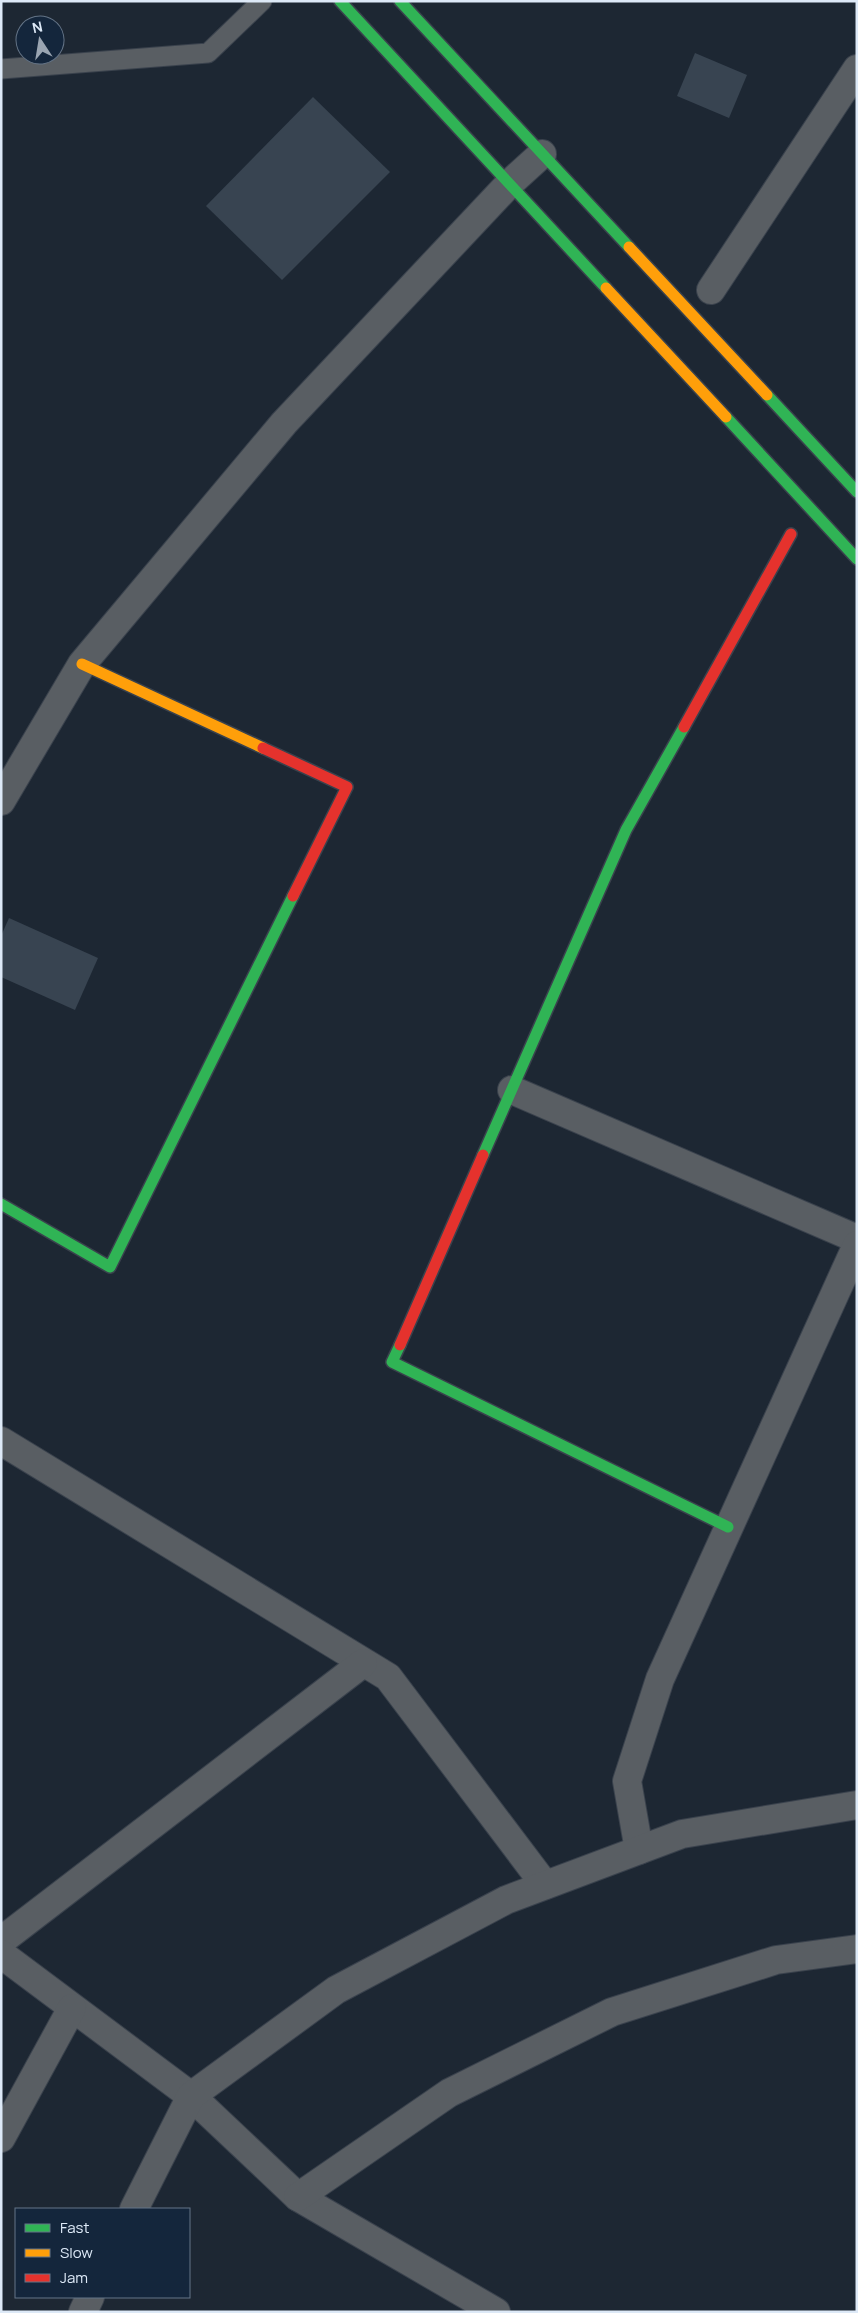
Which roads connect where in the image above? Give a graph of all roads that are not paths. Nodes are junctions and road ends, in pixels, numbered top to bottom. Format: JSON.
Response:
{"nodes":[{"id":1,"x":262,"y":1,"type":"edge"},
{"id":2,"x":340,"y":1,"type":"edge"},
{"id":3,"x":400,"y":1,"type":"edge"},
{"id":4,"x":1,"y":69,"type":"edge"},
{"id":5,"x":857,"y":69,"type":"edge"},
{"id":6,"x":542,"y":154,"type":"junction"},
{"id":7,"x":509,"y":184,"type":"junction"},
{"id":8,"x":712,"y":290,"type":"dead end"},
{"id":9,"x":853,"y":481,"type":"edge"},
{"id":10,"x":791,"y":534,"type":"dead end"},
{"id":11,"x":857,"y":559,"type":"edge"},
{"id":12,"x":82,"y":664,"type":"junction"},
{"id":13,"x":1,"y":801,"type":"edge"},
{"id":14,"x":512,"y":1090,"type":"junction"},
{"id":15,"x":1,"y":1204,"type":"edge"},
{"id":16,"x":857,"y":1239,"type":"edge"},
{"id":17,"x":857,"y":1245,"type":"edge"},
{"id":18,"x":1,"y":1441,"type":"edge"},
{"id":19,"x":728,"y":1527,"type":"junction"},
{"id":20,"x":363,"y":1663,"type":"junction"},
{"id":21,"x":857,"y":1805,"type":"edge"},
{"id":22,"x":639,"y":1850,"type":"junction"},
{"id":23,"x":545,"y":1886,"type":"junction"},
{"id":24,"x":1,"y":1941,"type":"edge"},
{"id":25,"x":857,"y":1949,"type":"edge"},
{"id":26,"x":1,"y":1954,"type":"edge"},
{"id":27,"x":72,"y":2008,"type":"junction"},
{"id":28,"x":191,"y":2096,"type":"junction"},
{"id":29,"x":1,"y":2138,"type":"edge"},
{"id":30,"x":298,"y":2197,"type":"junction"},
{"id":31,"x":135,"y":2208,"type":"edge"},
{"id":32,"x":90,"y":2298,"type":"edge"},
{"id":33,"x":83,"y":2312,"type":"edge"},
{"id":34,"x":496,"y":2312,"type":"edge"}],
"edges":[{"from":1,"to":4,"type":"lane"},
{"from":2,"to":7,"type":"street"},
{"from":3,"to":6,"type":"street"},
{"from":5,"to":8,"type":"street"},
{"from":6,"to":7,"type":"street"},
{"from":6,"to":9,"type":"street"},
{"from":7,"to":11,"type":"street"},
{"from":7,"to":12,"type":"street"},
{"from":10,"to":14,"type":"street"},
{"from":12,"to":13,"type":"street"},
{"from":12,"to":15,"type":"street"},
{"from":14,"to":16,"type":"street"},
{"from":14,"to":19,"type":"street"},
{"from":17,"to":19,"type":"street"},
{"from":18,"to":20,"type":"street"},
{"from":19,"to":22,"type":"street"},
{"from":20,"to":23,"type":"street"},
{"from":20,"to":24,"type":"street"},
{"from":21,"to":22,"type":"street"},
{"from":22,"to":23,"type":"street"},
{"from":23,"to":28,"type":"street"},
{"from":25,"to":30,"type":"street"},
{"from":26,"to":27,"type":"street"},
{"from":27,"to":28,"type":"street"},
{"from":27,"to":29,"type":"street"},
{"from":28,"to":30,"type":"street"},
{"from":28,"to":31,"type":"street"},
{"from":30,"to":34,"type":"street"},
{"from":32,"to":33,"type":"street"}]}
